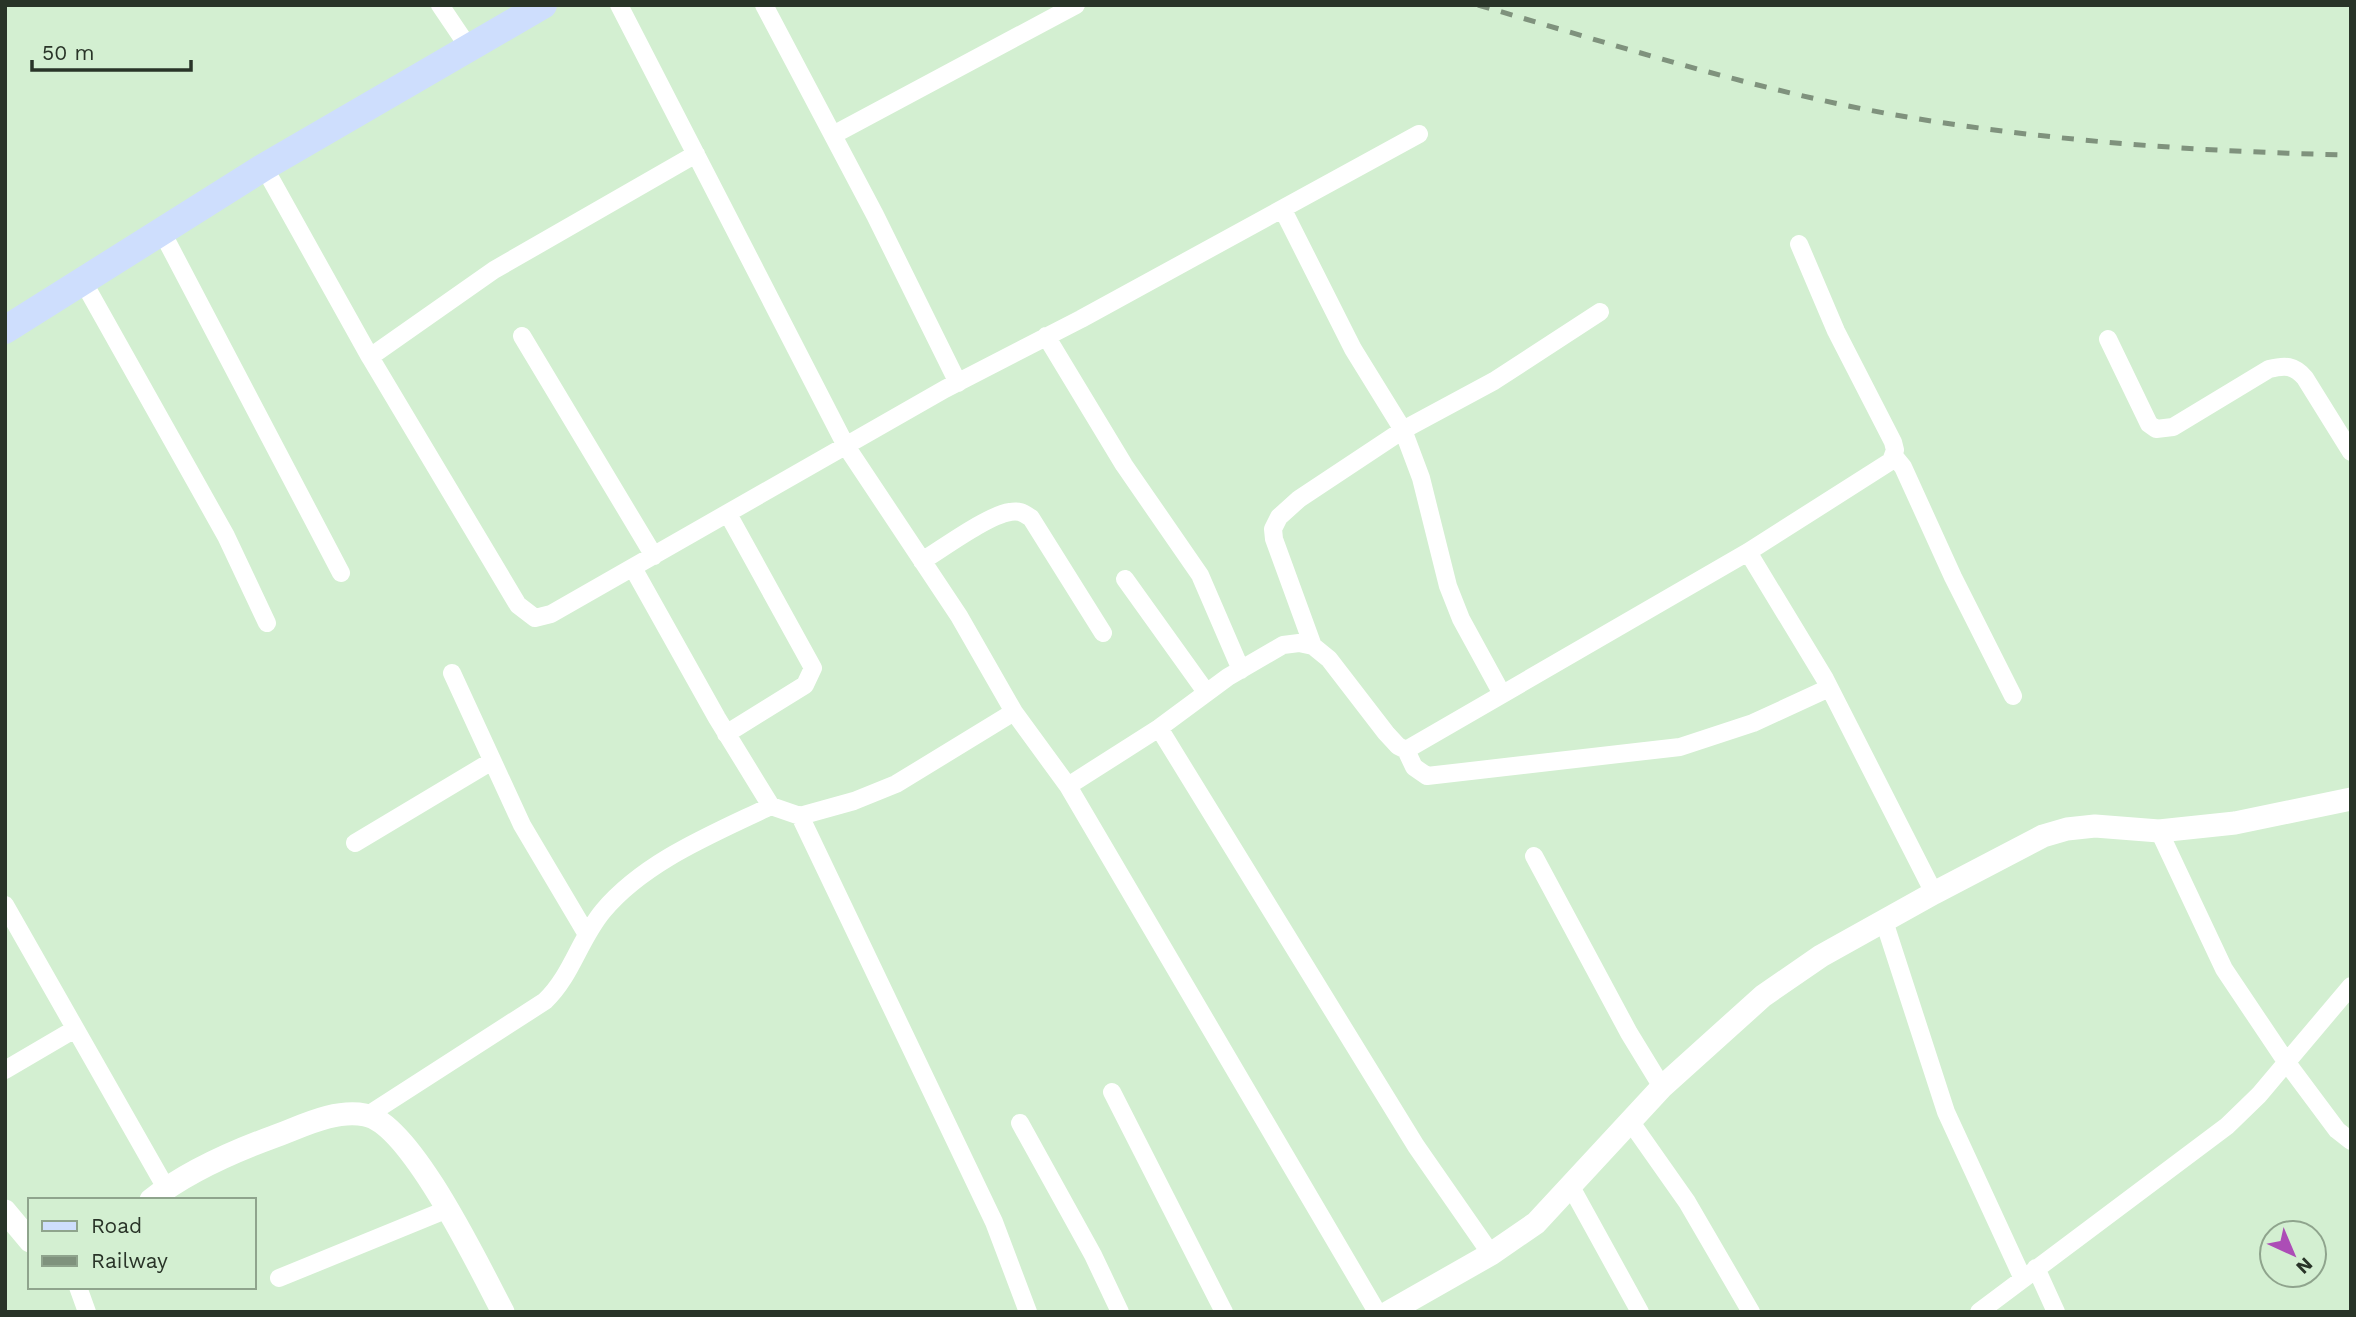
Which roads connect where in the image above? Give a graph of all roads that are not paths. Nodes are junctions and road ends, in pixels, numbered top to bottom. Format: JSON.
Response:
{"nodes":[{"id":1,"x":440,"y":5,"type":"edge"},
{"id":2,"x":543,"y":5,"type":"edge"},
{"id":3,"x":619,"y":5,"type":"edge"},
{"id":4,"x":764,"y":5,"type":"edge"},
{"id":5,"x":1076,"y":5,"type":"edge"},
{"id":6,"x":469,"y":48,"type":"junction"},
{"id":7,"x":1419,"y":134,"type":"dead end"},
{"id":8,"x":833,"y":135,"type":"junction"},
{"id":9,"x":696,"y":154,"type":"junction"},
{"id":10,"x":264,"y":167,"type":"junction"},
{"id":11,"x":1283,"y":210,"type":"junction"},
{"id":12,"x":162,"y":232,"type":"junction"},
{"id":13,"x":1799,"y":244,"type":"dead end"},
{"id":14,"x":84,"y":283,"type":"junction"},
{"id":15,"x":1600,"y":312,"type":"dead end"},
{"id":16,"x":5,"y":330,"type":"edge"},
{"id":17,"x":522,"y":336,"type":"dead end"},
{"id":18,"x":1046,"y":336,"type":"junction"},
{"id":19,"x":2108,"y":339,"type":"dead end"},
{"id":20,"x":370,"y":357,"type":"junction"},
{"id":21,"x":958,"y":383,"type":"junction"},
{"id":22,"x":1403,"y":430,"type":"junction"},
{"id":23,"x":846,"y":446,"type":"junction"},
{"id":24,"x":2351,"y":452,"type":"edge"},
{"id":25,"x":1894,"y":456,"type":"junction"},
{"id":26,"x":728,"y":514,"type":"junction"},
{"id":27,"x":1748,"y":552,"type":"junction"},
{"id":28,"x":654,"y":556,"type":"junction"},
{"id":29,"x":922,"y":561,"type":"junction"},
{"id":30,"x":633,"y":568,"type":"junction"},
{"id":31,"x":341,"y":573,"type":"dead end"},
{"id":32,"x":1125,"y":579,"type":"dead end"},
{"id":33,"x":267,"y":622,"type":"dead end"},
{"id":34,"x":1103,"y":633,"type":"dead end"},
{"id":35,"x":1313,"y":646,"type":"junction"},
{"id":36,"x":1241,"y":670,"type":"junction"},
{"id":37,"x":452,"y":673,"type":"dead end"},
{"id":38,"x":1829,"y":688,"type":"junction"},
{"id":39,"x":1206,"y":692,"type":"junction"},
{"id":40,"x":1502,"y":694,"type":"junction"},
{"id":41,"x":2013,"y":696,"type":"dead end"},
{"id":42,"x":1014,"y":712,"type":"junction"},
{"id":43,"x":1159,"y":728,"type":"junction"},
{"id":44,"x":726,"y":734,"type":"junction"},
{"id":45,"x":1406,"y":750,"type":"junction"},
{"id":46,"x":492,"y":761,"type":"junction"},
{"id":47,"x":1068,"y":786,"type":"junction"},
{"id":48,"x":2351,"y":799,"type":"edge"},
{"id":49,"x":771,"y":806,"type":"junction"},
{"id":50,"x":800,"y":816,"type":"junction"},
{"id":51,"x":2159,"y":831,"type":"junction"},
{"id":52,"x":355,"y":843,"type":"dead end"},
{"id":53,"x":1534,"y":856,"type":"dead end"},
{"id":54,"x":1934,"y":892,"type":"junction"},
{"id":55,"x":5,"y":905,"type":"edge"},
{"id":56,"x":1884,"y":920,"type":"junction"},
{"id":57,"x":586,"y":933,"type":"junction"},
{"id":58,"x":2351,"y":986,"type":"edge"},
{"id":59,"x":75,"y":1029,"type":"junction"},
{"id":60,"x":2287,"y":1063,"type":"junction"},
{"id":61,"x":5,"y":1070,"type":"edge"},
{"id":62,"x":1662,"y":1087,"type":"junction"},
{"id":63,"x":1112,"y":1092,"type":"dead end"},
{"id":64,"x":368,"y":1115,"type":"junction"},
{"id":65,"x":1630,"y":1122,"type":"junction"},
{"id":66,"x":1020,"y":1123,"type":"dead end"},
{"id":67,"x":2351,"y":1141,"type":"edge"},
{"id":68,"x":1570,"y":1185,"type":"junction"},
{"id":69,"x":158,"y":1194,"type":"edge"},
{"id":70,"x":448,"y":1209,"type":"junction"},
{"id":71,"x":5,"y":1211,"type":"edge"},
{"id":72,"x":28,"y":1239,"type":"edge"},
{"id":73,"x":1491,"y":1254,"type":"junction"},
{"id":74,"x":2030,"y":1274,"type":"junction"},
{"id":75,"x":279,"y":1278,"type":"dead end"},
{"id":76,"x":79,"y":1289,"type":"edge"},
{"id":77,"x":1389,"y":1311,"type":"edge"},
{"id":78,"x":88,"y":1312,"type":"edge"},
{"id":79,"x":503,"y":1312,"type":"edge"},
{"id":80,"x":1028,"y":1312,"type":"edge"},
{"id":81,"x":1120,"y":1312,"type":"edge"},
{"id":82,"x":1224,"y":1312,"type":"edge"},
{"id":83,"x":1640,"y":1312,"type":"edge"},
{"id":84,"x":1751,"y":1312,"type":"edge"},
{"id":85,"x":1979,"y":1312,"type":"edge"},
{"id":86,"x":2056,"y":1312,"type":"edge"}],
"edges":[{"from":1,"to":6,"type":"street"},
{"from":2,"to":6,"type":"main road"},
{"from":3,"to":9,"type":"street"},
{"from":4,"to":8,"type":"street"},
{"from":5,"to":8,"type":"street"},
{"from":6,"to":10,"type":"main road"},
{"from":7,"to":11,"type":"street"},
{"from":8,"to":21,"type":"street"},
{"from":9,"to":20,"type":"street"},
{"from":9,"to":23,"type":"street"},
{"from":10,"to":12,"type":"main road"},
{"from":10,"to":20,"type":"street"},
{"from":11,"to":18,"type":"street"},
{"from":11,"to":22,"type":"street"},
{"from":12,"to":14,"type":"main road"},
{"from":12,"to":31,"type":"street"},
{"from":13,"to":25,"type":"street"},
{"from":14,"to":16,"type":"main road"},
{"from":14,"to":33,"type":"street"},
{"from":15,"to":22,"type":"street"},
{"from":17,"to":28,"type":"street"},
{"from":18,"to":21,"type":"street"},
{"from":18,"to":36,"type":"street"},
{"from":19,"to":24,"type":"street"},
{"from":20,"to":30,"type":"street"},
{"from":21,"to":23,"type":"street"},
{"from":22,"to":35,"type":"street"},
{"from":22,"to":40,"type":"street"},
{"from":23,"to":26,"type":"street"},
{"from":23,"to":29,"type":"street"},
{"from":25,"to":27,"type":"street"},
{"from":25,"to":41,"type":"street"},
{"from":26,"to":28,"type":"street"},
{"from":26,"to":44,"type":"street"},
{"from":27,"to":38,"type":"street"},
{"from":27,"to":40,"type":"street"},
{"from":28,"to":30,"type":"street"},
{"from":29,"to":34,"type":"street"},
{"from":29,"to":42,"type":"street"},
{"from":30,"to":44,"type":"street"},
{"from":32,"to":39,"type":"street"},
{"from":35,"to":36,"type":"street"},
{"from":35,"to":45,"type":"street"},
{"from":36,"to":39,"type":"street"},
{"from":37,"to":46,"type":"street"},
{"from":38,"to":45,"type":"street"},
{"from":38,"to":54,"type":"street"},
{"from":39,"to":43,"type":"street"},
{"from":40,"to":45,"type":"street"},
{"from":42,"to":47,"type":"street"},
{"from":42,"to":50,"type":"street"},
{"from":43,"to":47,"type":"street"},
{"from":43,"to":73,"type":"street"},
{"from":44,"to":49,"type":"street"},
{"from":46,"to":52,"type":"street"},
{"from":46,"to":57,"type":"street"},
{"from":47,"to":77,"type":"street"},
{"from":48,"to":51,"type":"street"},
{"from":49,"to":50,"type":"street"},
{"from":49,"to":57,"type":"street"},
{"from":50,"to":80,"type":"street"},
{"from":51,"to":54,"type":"street"},
{"from":51,"to":60,"type":"street"},
{"from":53,"to":62,"type":"street"},
{"from":54,"to":56,"type":"street"},
{"from":55,"to":59,"type":"street"},
{"from":56,"to":62,"type":"street"},
{"from":56,"to":74,"type":"street"},
{"from":57,"to":64,"type":"street"},
{"from":58,"to":60,"type":"street"},
{"from":59,"to":61,"type":"street"},
{"from":59,"to":69,"type":"street"},
{"from":60,"to":67,"type":"street"},
{"from":60,"to":74,"type":"street"},
{"from":62,"to":65,"type":"street"},
{"from":63,"to":82,"type":"street"},
{"from":64,"to":69,"type":"street"},
{"from":64,"to":70,"type":"street"},
{"from":65,"to":68,"type":"street"},
{"from":65,"to":84,"type":"street"},
{"from":66,"to":81,"type":"street"},
{"from":68,"to":73,"type":"street"},
{"from":68,"to":83,"type":"street"},
{"from":70,"to":75,"type":"street"},
{"from":70,"to":79,"type":"street"},
{"from":71,"to":72,"type":"street"},
{"from":73,"to":77,"type":"street"},
{"from":74,"to":85,"type":"street"},
{"from":74,"to":86,"type":"street"},
{"from":76,"to":78,"type":"street"}]}
